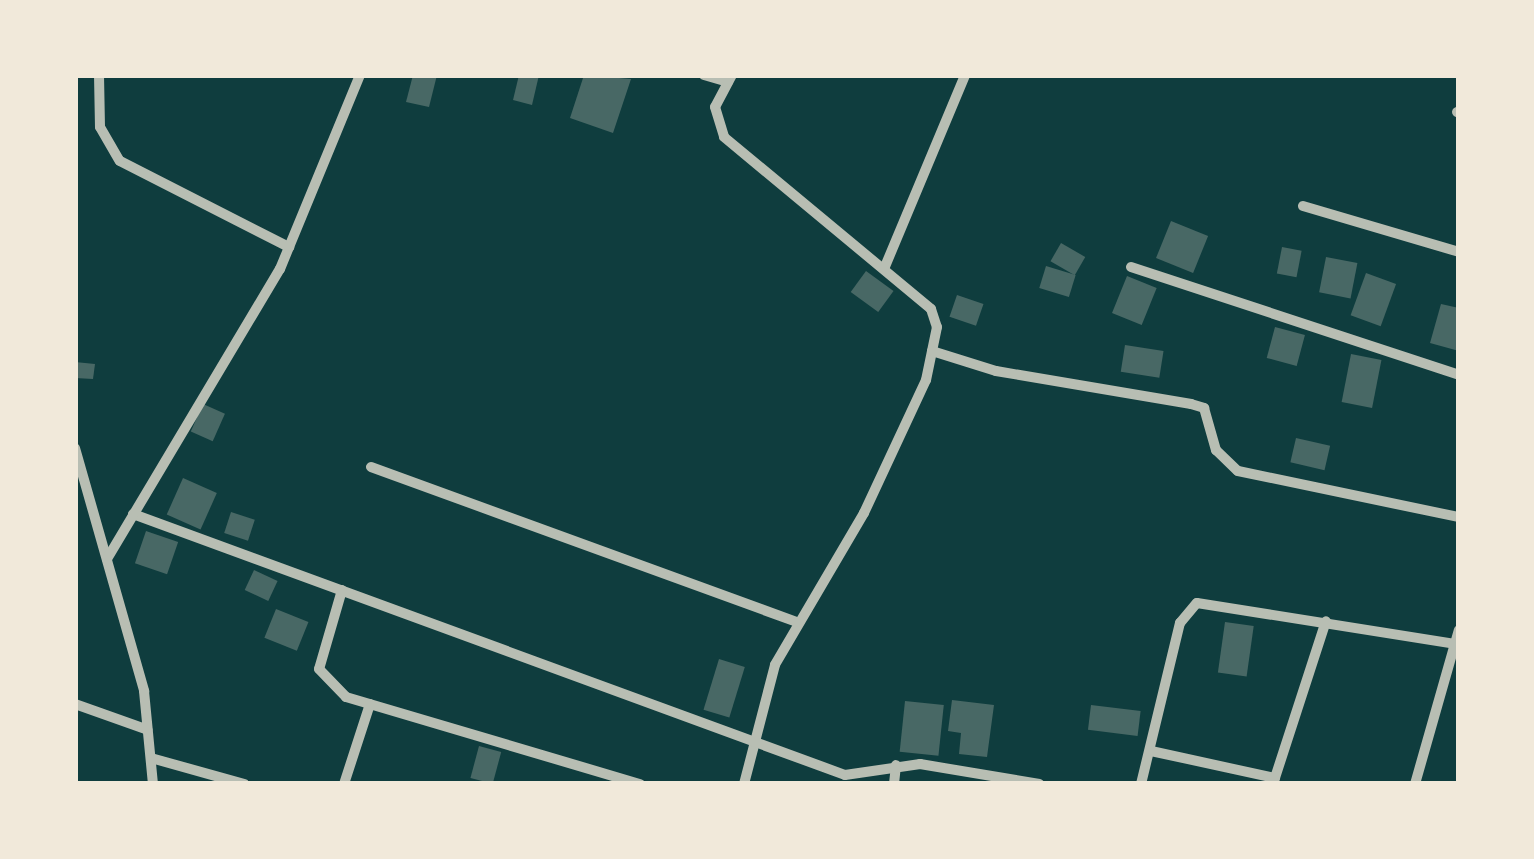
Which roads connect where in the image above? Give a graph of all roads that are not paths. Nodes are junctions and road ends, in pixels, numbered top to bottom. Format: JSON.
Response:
{"nodes":[{"id":1,"x":99,"y":75,"type":"edge"},
{"id":2,"x":360,"y":75,"type":"edge"},
{"id":3,"x":704,"y":75,"type":"edge"},
{"id":4,"x":965,"y":75,"type":"edge"},
{"id":5,"x":730,"y":79,"type":"edge"},
{"id":6,"x":1304,"y":206,"type":"dead end"},
{"id":7,"x":289,"y":247,"type":"junction"},
{"id":8,"x":1459,"y":252,"type":"edge"},
{"id":9,"x":1131,"y":268,"type":"dead end"},
{"id":10,"x":884,"y":269,"type":"junction"},
{"id":11,"x":932,"y":350,"type":"junction"},
{"id":12,"x":1459,"y":375,"type":"edge"},
{"id":13,"x":75,"y":448,"type":"edge"},
{"id":14,"x":371,"y":467,"type":"dead end"},
{"id":15,"x":134,"y":514,"type":"junction"},
{"id":16,"x":1459,"y":517,"type":"edge"},
{"id":17,"x":106,"y":560,"type":"junction"},
{"id":18,"x":342,"y":590,"type":"junction"},
{"id":19,"x":796,"y":622,"type":"junction"},
{"id":20,"x":1326,"y":622,"type":"junction"},
{"id":21,"x":1459,"y":630,"type":"edge"},
{"id":22,"x":1455,"y":644,"type":"junction"},
{"id":23,"x":75,"y":704,"type":"edge"},
{"id":24,"x":370,"y":704,"type":"junction"},
{"id":25,"x":148,"y":730,"type":"junction"},
{"id":26,"x":753,"y":746,"type":"junction"},
{"id":27,"x":1151,"y":750,"type":"junction"},
{"id":28,"x":151,"y":758,"type":"junction"},
{"id":29,"x":896,"y":765,"type":"junction"},
{"id":30,"x":1274,"y":781,"type":"edge"},
{"id":31,"x":154,"y":784,"type":"edge"},
{"id":32,"x":244,"y":784,"type":"edge"},
{"id":33,"x":344,"y":784,"type":"edge"},
{"id":34,"x":640,"y":784,"type":"edge"},
{"id":35,"x":744,"y":784,"type":"edge"},
{"id":36,"x":894,"y":784,"type":"edge"},
{"id":37,"x":1039,"y":784,"type":"edge"},
{"id":38,"x":1141,"y":784,"type":"edge"},
{"id":39,"x":1415,"y":784,"type":"edge"}],
"edges":[{"from":1,"to":7,"type":"street"},
{"from":2,"to":7,"type":"street"},
{"from":3,"to":5,"type":"street"},
{"from":4,"to":10,"type":"street"},
{"from":5,"to":10,"type":"street"},
{"from":6,"to":8,"type":"street"},
{"from":7,"to":15,"type":"street"},
{"from":9,"to":12,"type":"street"},
{"from":10,"to":11,"type":"street"},
{"from":11,"to":16,"type":"street"},
{"from":11,"to":19,"type":"street"},
{"from":13,"to":17,"type":"street"},
{"from":14,"to":19,"type":"street"},
{"from":15,"to":17,"type":"street"},
{"from":15,"to":18,"type":"street"},
{"from":17,"to":25,"type":"street"},
{"from":18,"to":24,"type":"street"},
{"from":18,"to":26,"type":"street"},
{"from":19,"to":26,"type":"street"},
{"from":20,"to":22,"type":"street"},
{"from":20,"to":27,"type":"street"},
{"from":20,"to":30,"type":"street"},
{"from":21,"to":22,"type":"street"},
{"from":22,"to":39,"type":"street"},
{"from":23,"to":25,"type":"street"},
{"from":24,"to":33,"type":"street"},
{"from":24,"to":34,"type":"street"},
{"from":25,"to":28,"type":"street"},
{"from":26,"to":29,"type":"street"},
{"from":26,"to":35,"type":"street"},
{"from":27,"to":30,"type":"street"},
{"from":27,"to":38,"type":"street"},
{"from":28,"to":31,"type":"street"},
{"from":28,"to":32,"type":"street"},
{"from":29,"to":36,"type":"street"},
{"from":29,"to":37,"type":"street"}]}
